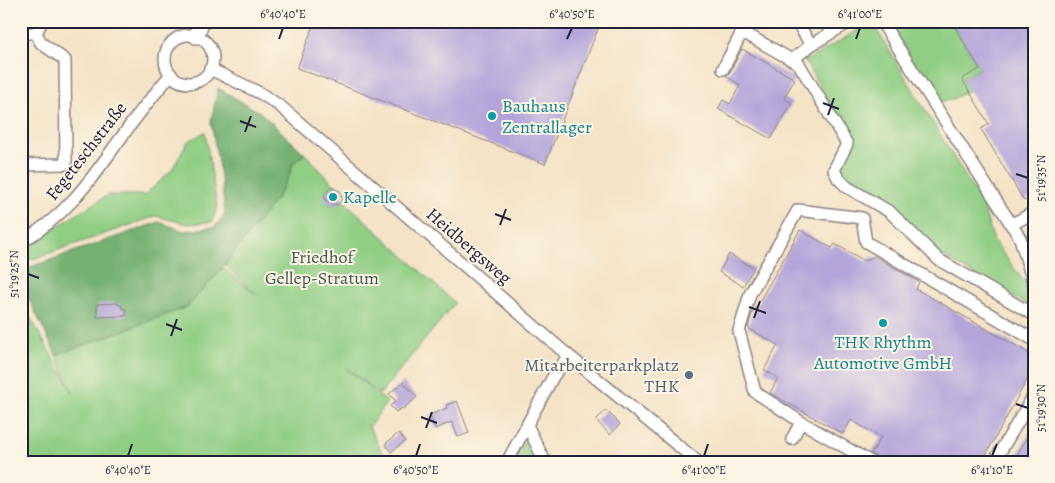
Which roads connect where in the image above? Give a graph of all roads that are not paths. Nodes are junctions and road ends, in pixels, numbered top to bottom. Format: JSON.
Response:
{"nodes":[{"id":1,"x":42,"y":21,"type":"edge"},
{"id":2,"x":202,"y":21,"type":"edge"},
{"id":3,"x":798,"y":21,"type":"edge"},
{"id":4,"x":851,"y":21,"type":"edge"},
{"id":5,"x":882,"y":21,"type":"edge"},
{"id":6,"x":21,"y":33,"type":"edge"},
{"id":7,"x":36,"y":33,"type":"junction"},
{"id":8,"x":196,"y":36,"type":"junction"},
{"id":9,"x":811,"y":46,"type":"junction"},
{"id":10,"x":792,"y":60,"type":"junction"},
{"id":11,"x":723,"y":68,"type":"dead end"},
{"id":12,"x":210,"y":69,"type":"junction"},
{"id":13,"x":171,"y":74,"type":"junction"},
{"id":14,"x":21,"y":166,"type":"edge"},
{"id":15,"x":1034,"y":212,"type":"edge"},
{"id":16,"x":1011,"y":225,"type":"junction"},
{"id":17,"x":21,"y":242,"type":"edge"},
{"id":18,"x":1034,"y":285,"type":"edge"},
{"id":19,"x":1034,"y":315,"type":"edge"},
{"id":20,"x":1034,"y":340,"type":"edge"},
{"id":21,"x":569,"y":356,"type":"junction"},
{"id":22,"x":1034,"y":395,"type":"edge"},
{"id":23,"x":800,"y":422,"type":"junction"},
{"id":24,"x":527,"y":425,"type":"junction"},
{"id":25,"x":792,"y":438,"type":"dead end"},
{"id":26,"x":507,"y":462,"type":"edge"},
{"id":27,"x":545,"y":462,"type":"edge"},
{"id":28,"x":698,"y":462,"type":"edge"},
{"id":29,"x":871,"y":462,"type":"edge"},
{"id":30,"x":994,"y":462,"type":"edge"}],
"edges":[{"from":1,"to":7,"type":"street"},
{"from":2,"to":8,"type":"main road"},
{"from":3,"to":9,"type":"street"},
{"from":4,"to":9,"type":"street"},
{"from":5,"to":16,"type":"street"},
{"from":6,"to":7,"type":"street"},
{"from":7,"to":14,"type":"street"},
{"from":8,"to":12,"type":"street"},
{"from":8,"to":13,"type":"street"},
{"from":9,"to":10,"type":"street"},
{"from":10,"to":11,"type":"street"},
{"from":10,"to":19,"type":"street"},
{"from":12,"to":13,"type":"street"},
{"from":12,"to":21,"type":"street","name":"Heidbergsweg"},
{"from":13,"to":17,"type":"street","name":"Fegeteschstraße"},
{"from":15,"to":16,"type":"street"},
{"from":16,"to":18,"type":"street"},
{"from":20,"to":23,"type":"street"},
{"from":21,"to":24,"type":"street"},
{"from":21,"to":28,"type":"street","name":"Heidbergsweg"},
{"from":22,"to":30,"type":"street"},
{"from":23,"to":25,"type":"street"},
{"from":23,"to":29,"type":"street"},
{"from":24,"to":26,"type":"street"},
{"from":24,"to":27,"type":"street"}]}
